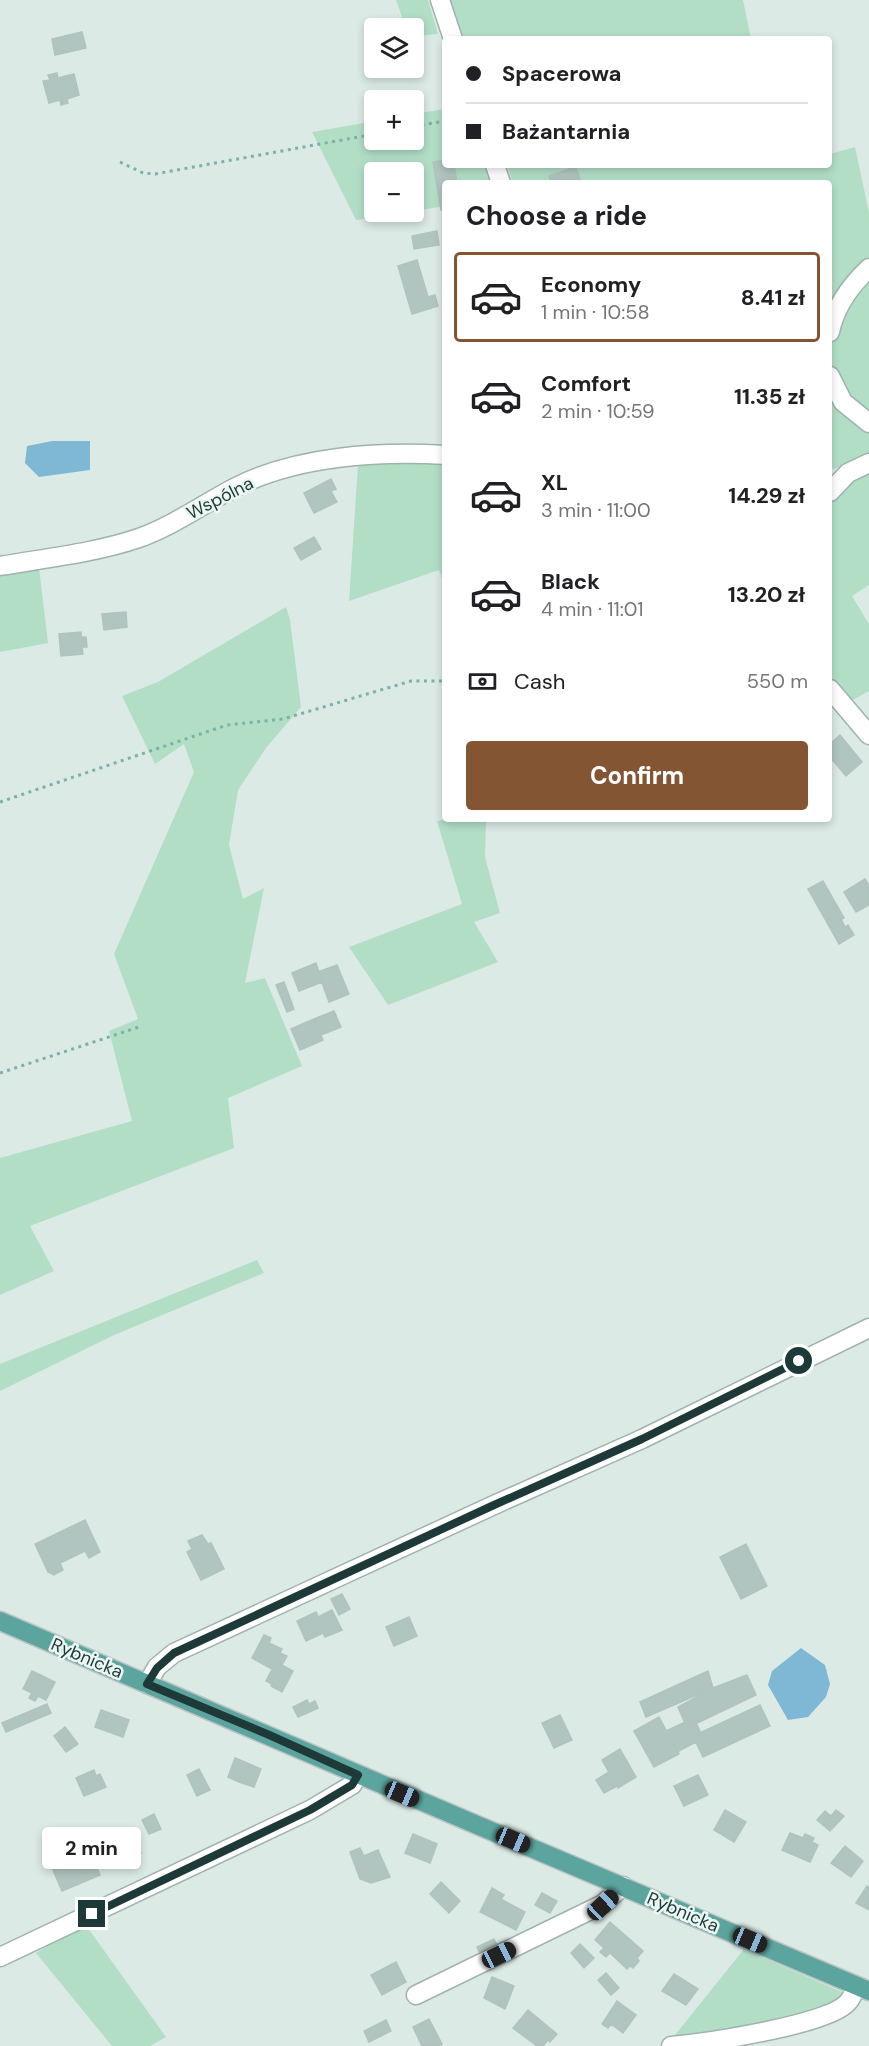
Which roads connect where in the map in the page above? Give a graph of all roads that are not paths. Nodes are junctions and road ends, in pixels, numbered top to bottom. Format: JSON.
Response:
{"nodes":[{"id":1,"x":440,"y":0,"type":"edge"},
{"id":2,"x":452,"y":36,"type":"edge"},
{"id":3,"x":869,"y":268,"type":"edge"},
{"id":4,"x":832,"y":326,"type":"edge"},
{"id":5,"x":832,"y":380,"type":"edge"},
{"id":6,"x":869,"y":423,"type":"edge"},
{"id":7,"x":442,"y":455,"type":"edge"},
{"id":8,"x":869,"y":463,"type":"edge"},
{"id":9,"x":832,"y":490,"type":"edge"},
{"id":10,"x":0,"y":566,"type":"edge"},
{"id":11,"x":832,"y":691,"type":"edge"},
{"id":12,"x":869,"y":735,"type":"edge"},
{"id":13,"x":869,"y":1328,"type":"edge"},
{"id":14,"x":0,"y":1621,"type":"edge"},
{"id":15,"x":147,"y":1684,"type":"junction"},
{"id":16,"x":358,"y":1775,"type":"junction"},
{"id":17,"x":623,"y":1886,"type":"junction"},
{"id":18,"x":0,"y":1957,"type":"edge"},
{"id":19,"x":863,"y":1988,"type":"edge"},
{"id":20,"x":416,"y":1995,"type":"dead end"},
{"id":21,"x":671,"y":2046,"type":"edge"}],
"edges":[{"from":1,"to":2,"type":"street"},
{"from":3,"to":4,"type":"street"},
{"from":5,"to":6,"type":"street"},
{"from":7,"to":10,"type":"street","name":"Wspólna"},
{"from":8,"to":9,"type":"street"},
{"from":11,"to":12,"type":"street"},
{"from":13,"to":15,"type":"street"},
{"from":14,"to":15,"type":"main road","name":"Rybnicka"},
{"from":15,"to":16,"type":"main road","name":"Rybnicka"},
{"from":16,"to":17,"type":"main road","name":"Rybnicka"},
{"from":16,"to":18,"type":"street"},
{"from":17,"to":19,"type":"main road","name":"Rybnicka"},
{"from":17,"to":20,"type":"street"},
{"from":19,"to":21,"type":"street"}]}
